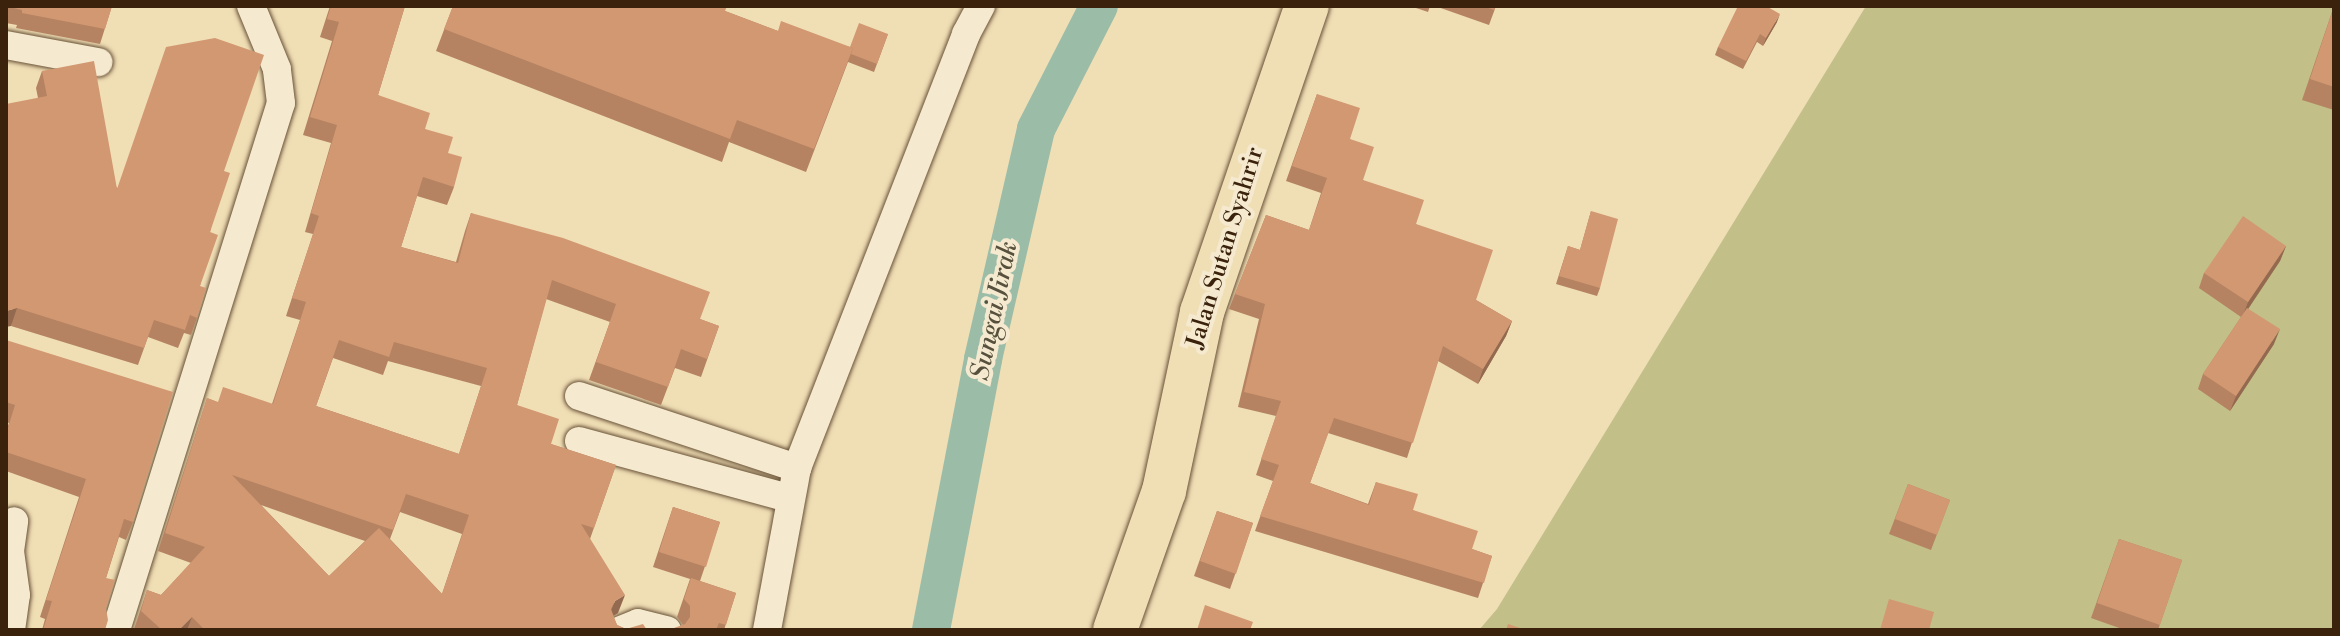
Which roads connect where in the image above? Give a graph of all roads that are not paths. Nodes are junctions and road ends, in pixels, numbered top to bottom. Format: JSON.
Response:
{"nodes":[{"id":1,"x":251,"y":6,"type":"edge"},
{"id":2,"x":981,"y":6,"type":"edge"},
{"id":3,"x":1307,"y":6,"type":"edge"},
{"id":4,"x":6,"y":45,"type":"edge"},
{"id":5,"x":98,"y":62,"type":"edge"},
{"id":6,"x":159,"y":390,"type":"edge"},
{"id":7,"x":579,"y":396,"type":"dead end"},
{"id":8,"x":189,"y":399,"type":"junction"},
{"id":9,"x":579,"y":441,"type":"dead end"},
{"id":10,"x":797,"y":468,"type":"junction"},
{"id":11,"x":789,"y":498,"type":"junction"},
{"id":12,"x":14,"y":521,"type":"dead end"},
{"id":13,"x":11,"y":630,"type":"edge"},
{"id":14,"x":116,"y":630,"type":"edge"},
{"id":15,"x":621,"y":630,"type":"edge"},
{"id":16,"x":667,"y":630,"type":"edge"},
{"id":17,"x":767,"y":630,"type":"edge"},
{"id":18,"x":1115,"y":630,"type":"edge"}],
"edges":[{"from":1,"to":8,"type":"street"},
{"from":2,"to":10,"type":"street"},
{"from":3,"to":18,"type":"main road","name":"Jalan Sutan Syahrir"},
{"from":4,"to":5,"type":"street"},
{"from":6,"to":8,"type":"street"},
{"from":7,"to":10,"type":"street"},
{"from":8,"to":14,"type":"street"},
{"from":9,"to":11,"type":"street"},
{"from":10,"to":11,"type":"street"},
{"from":11,"to":17,"type":"street"},
{"from":12,"to":13,"type":"street"},
{"from":15,"to":16,"type":"street"}]}
